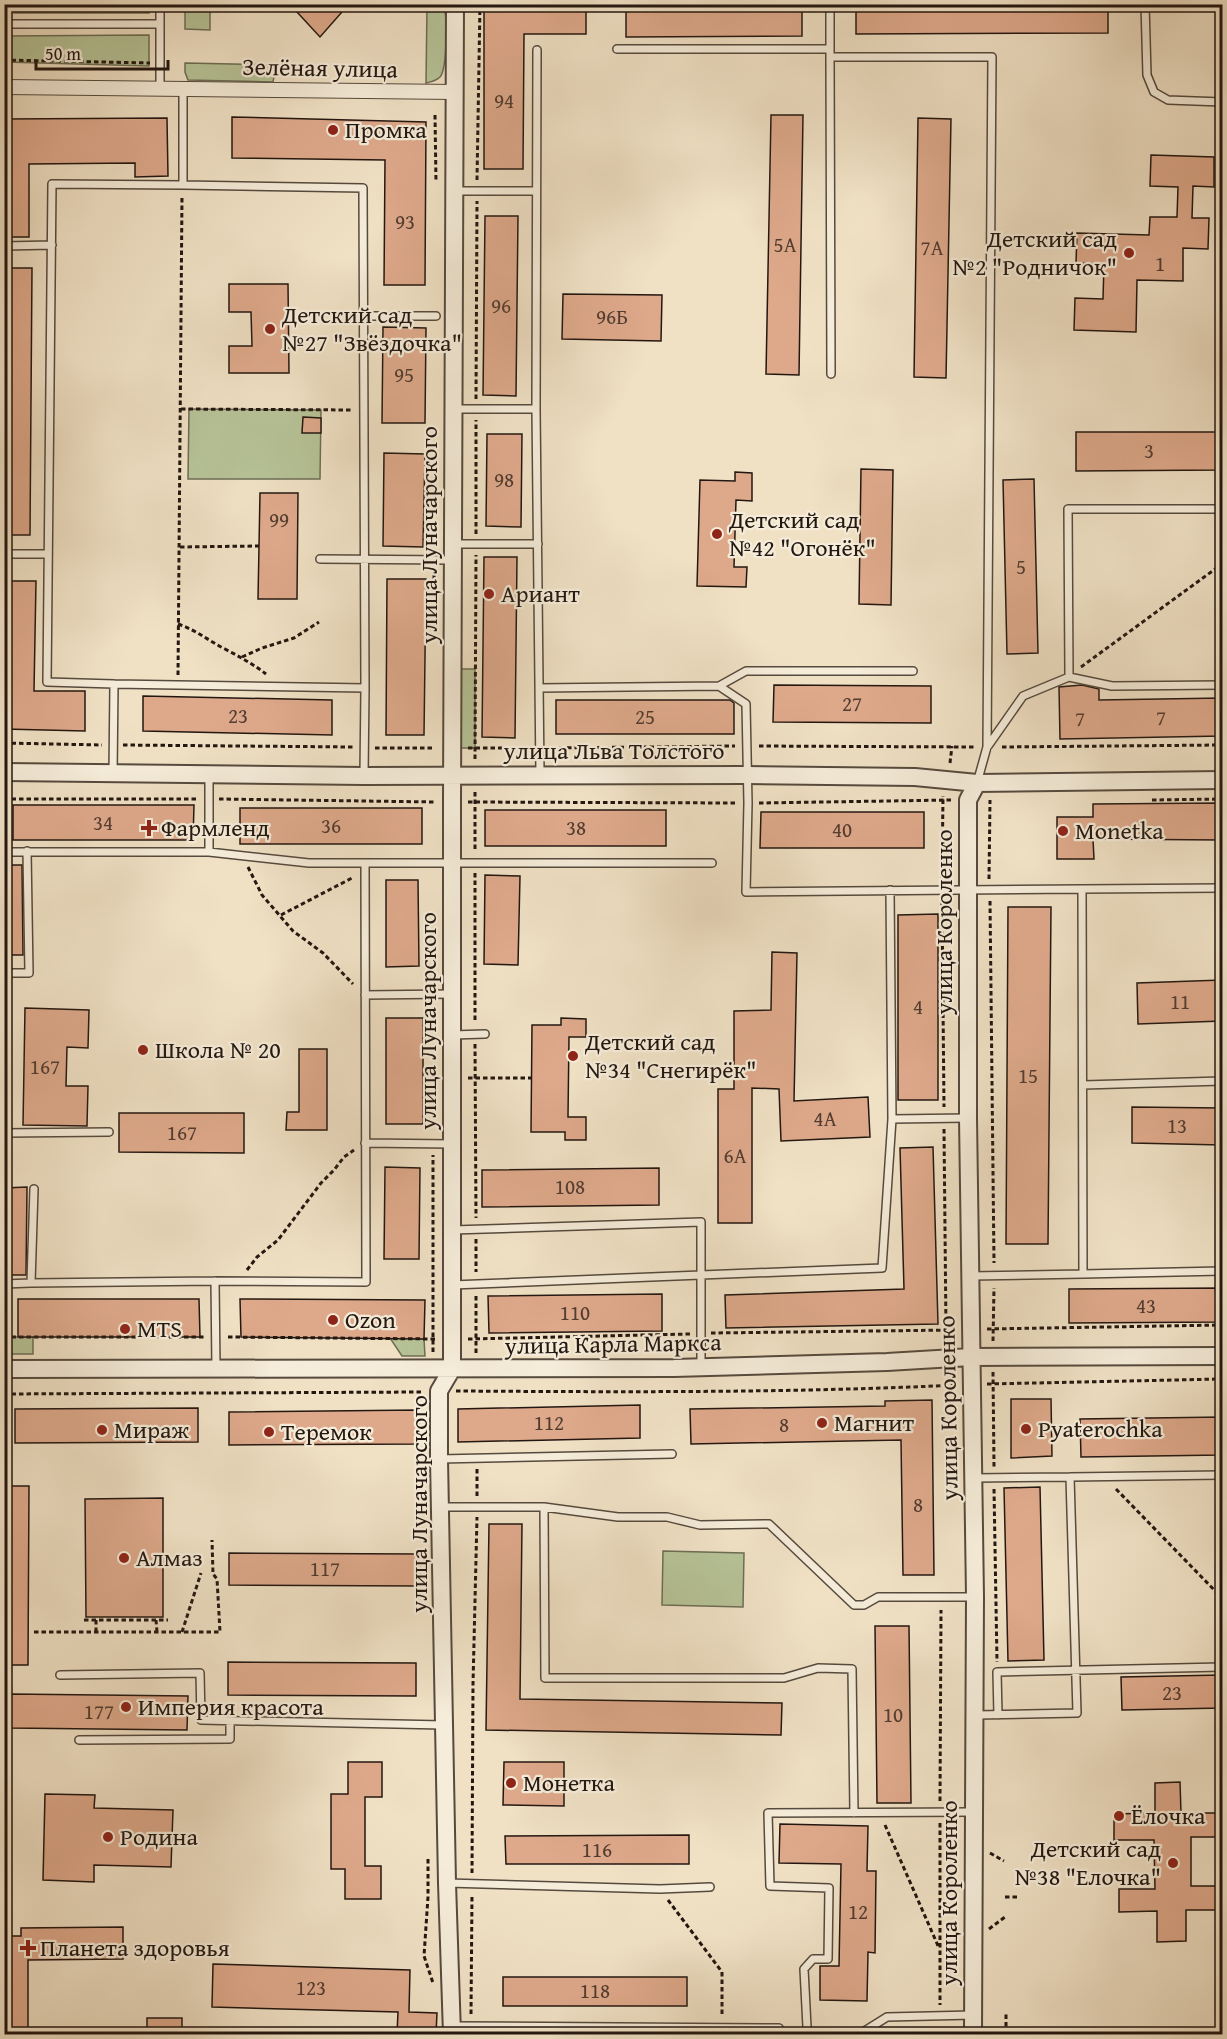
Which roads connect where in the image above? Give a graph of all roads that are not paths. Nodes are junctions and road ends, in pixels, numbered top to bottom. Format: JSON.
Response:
{"nodes":[{"id":1,"x":160,"y":4,"type":"edge"},
{"id":2,"x":455,"y":4,"type":"edge"},
{"id":3,"x":830,"y":4,"type":"edge"},
{"id":4,"x":1144,"y":4,"type":"edge"},
{"id":5,"x":4,"y":24,"type":"edge"},
{"id":6,"x":160,"y":24,"type":"junction"},
{"id":7,"x":830,"y":48,"type":"junction"},
{"id":8,"x":617,"y":49,"type":"dead end"},
{"id":9,"x":537,"y":50,"type":"dead end"},
{"id":10,"x":830,"y":57,"type":"junction"},
{"id":11,"x":4,"y":87,"type":"edge"},
{"id":12,"x":160,"y":89,"type":"junction"},
{"id":13,"x":183,"y":89,"type":"junction"},
{"id":14,"x":455,"y":92,"type":"junction"},
{"id":15,"x":1222,"y":102,"type":"edge"},
{"id":16,"x":183,"y":186,"type":"junction"},
{"id":17,"x":454,"y":190,"type":"junction"},
{"id":18,"x":536,"y":191,"type":"junction"},
{"id":19,"x":4,"y":246,"type":"edge"},
{"id":20,"x":52,"y":246,"type":"junction"},
{"id":21,"x":363,"y":316,"type":"junction"},
{"id":22,"x":436,"y":316,"type":"dead end"},
{"id":23,"x":831,"y":374,"type":"dead end"},
{"id":24,"x":453,"y":409,"type":"junction"},
{"id":25,"x":536,"y":410,"type":"junction"},
{"id":26,"x":1222,"y":509,"type":"edge"},
{"id":27,"x":538,"y":544,"type":"junction"},
{"id":28,"x":453,"y":552,"type":"junction"},
{"id":29,"x":4,"y":554,"type":"edge"},
{"id":30,"x":47,"y":554,"type":"junction"},
{"id":31,"x":320,"y":559,"type":"dead end"},
{"id":32,"x":365,"y":559,"type":"junction"},
{"id":33,"x":913,"y":671,"type":"dead end"},
{"id":34,"x":1069,"y":677,"type":"junction"},
{"id":35,"x":114,"y":684,"type":"junction"},
{"id":36,"x":1222,"y":684,"type":"edge"},
{"id":37,"x":719,"y":686,"type":"junction"},
{"id":38,"x":365,"y":688,"type":"junction"},
{"id":39,"x":539,"y":688,"type":"junction"},
{"id":40,"x":987,"y":747,"type":"junction"},
{"id":41,"x":4,"y":772,"type":"edge"},
{"id":42,"x":113,"y":774,"type":"junction"},
{"id":43,"x":209,"y":775,"type":"junction"},
{"id":44,"x":747,"y":775,"type":"junction"},
{"id":45,"x":363,"y":776,"type":"junction"},
{"id":46,"x":452,"y":776,"type":"junction"},
{"id":47,"x":540,"y":776,"type":"junction"},
{"id":48,"x":1222,"y":780,"type":"edge"},
{"id":49,"x":977,"y":783,"type":"junction"},
{"id":50,"x":27,"y":851,"type":"junction"},
{"id":51,"x":4,"y":852,"type":"edge"},
{"id":52,"x":209,"y":852,"type":"junction"},
{"id":53,"x":365,"y":863,"type":"junction"},
{"id":54,"x":452,"y":863,"type":"junction"},
{"id":55,"x":712,"y":863,"type":"dead end"},
{"id":56,"x":1222,"y":888,"type":"edge"},
{"id":57,"x":969,"y":889,"type":"junction"},
{"id":58,"x":1082,"y":889,"type":"junction"},
{"id":59,"x":890,"y":890,"type":"junction"},
{"id":60,"x":4,"y":973,"type":"edge"},
{"id":61,"x":452,"y":994,"type":"junction"},
{"id":62,"x":365,"y":995,"type":"junction"},
{"id":63,"x":452,"y":1035,"type":"junction"},
{"id":64,"x":485,"y":1035,"type":"dead end"},
{"id":65,"x":1222,"y":1081,"type":"edge"},
{"id":66,"x":1083,"y":1085,"type":"junction"},
{"id":67,"x":968,"y":1118,"type":"junction"},
{"id":68,"x":892,"y":1119,"type":"junction"},
{"id":69,"x":110,"y":1132,"type":"dead end"},
{"id":70,"x":4,"y":1133,"type":"edge"},
{"id":71,"x":364,"y":1143,"type":"junction"},
{"id":72,"x":452,"y":1144,"type":"junction"},
{"id":73,"x":34,"y":1189,"type":"dead end"},
{"id":74,"x":452,"y":1230,"type":"junction"},
{"id":75,"x":1222,"y":1271,"type":"edge"},
{"id":76,"x":701,"y":1275,"type":"junction"},
{"id":77,"x":1083,"y":1275,"type":"junction"},
{"id":78,"x":970,"y":1276,"type":"junction"},
{"id":79,"x":215,"y":1281,"type":"junction"},
{"id":80,"x":31,"y":1283,"type":"junction"},
{"id":81,"x":4,"y":1284,"type":"edge"},
{"id":82,"x":452,"y":1285,"type":"junction"},
{"id":83,"x":1222,"y":1356,"type":"edge"},
{"id":84,"x":971,"y":1357,"type":"junction"},
{"id":85,"x":701,"y":1368,"type":"junction"},
{"id":86,"x":4,"y":1369,"type":"edge"},
{"id":87,"x":216,"y":1369,"type":"junction"},
{"id":88,"x":452,"y":1369,"type":"junction"},
{"id":89,"x":672,"y":1454,"type":"dead end"},
{"id":90,"x":438,"y":1459,"type":"junction"},
{"id":91,"x":1222,"y":1475,"type":"edge"},
{"id":92,"x":1070,"y":1477,"type":"junction"},
{"id":93,"x":973,"y":1478,"type":"junction"},
{"id":94,"x":439,"y":1507,"type":"junction"},
{"id":95,"x":544,"y":1507,"type":"junction"},
{"id":96,"x":975,"y":1597,"type":"junction"},
{"id":97,"x":1222,"y":1667,"type":"edge"},
{"id":98,"x":1076,"y":1672,"type":"junction"},
{"id":99,"x":60,"y":1675,"type":"dead end"},
{"id":100,"x":975,"y":1715,"type":"junction"},
{"id":101,"x":998,"y":1715,"type":"junction"},
{"id":102,"x":230,"y":1720,"type":"junction"},
{"id":103,"x":443,"y":1725,"type":"junction"},
{"id":104,"x":79,"y":1740,"type":"dead end"},
{"id":105,"x":974,"y":1812,"type":"junction"},
{"id":106,"x":854,"y":1813,"type":"junction"},
{"id":107,"x":447,"y":1883,"type":"junction"},
{"id":108,"x":710,"y":1887,"type":"dead end"},
{"id":109,"x":973,"y":2015,"type":"junction"},
{"id":110,"x":807,"y":2027,"type":"dead end"},
{"id":111,"x":779,"y":2028,"type":"dead end"},
{"id":112,"x":452,"y":2030,"type":"edge"},
{"id":113,"x":863,"y":2032,"type":"dead end"},
{"id":114,"x":972,"y":2034,"type":"edge"}],
"edges":[{"from":1,"to":6,"type":"lane"},
{"from":2,"to":14,"type":"street","name":"улица Луначарского"},
{"from":3,"to":7,"type":"lane"},
{"from":4,"to":15,"type":"lane"},
{"from":5,"to":6,"type":"lane"},
{"from":6,"to":12,"type":"lane"},
{"from":7,"to":8,"type":"lane"},
{"from":7,"to":10,"type":"lane"},
{"from":9,"to":18,"type":"lane"},
{"from":10,"to":23,"type":"lane"},
{"from":10,"to":40,"type":"lane"},
{"from":11,"to":12,"type":"street","name":"Зелёная улица"},
{"from":12,"to":13,"type":"street","name":"Зелёная улица"},
{"from":13,"to":14,"type":"street","name":"Зелёная улица"},
{"from":13,"to":16,"type":"lane"},
{"from":14,"to":17,"type":"street","name":"улица Луначарского"},
{"from":16,"to":20,"type":"lane"},
{"from":16,"to":21,"type":"lane"},
{"from":17,"to":18,"type":"lane"},
{"from":17,"to":24,"type":"street","name":"улица Луначарского"},
{"from":18,"to":25,"type":"lane"},
{"from":19,"to":20,"type":"lane"},
{"from":20,"to":30,"type":"lane"},
{"from":21,"to":22,"type":"lane"},
{"from":21,"to":32,"type":"lane"},
{"from":24,"to":25,"type":"lane"},
{"from":24,"to":28,"type":"street","name":"улица Луначарского"},
{"from":25,"to":27,"type":"lane"},
{"from":26,"to":34,"type":"lane"},
{"from":27,"to":28,"type":"lane"},
{"from":27,"to":39,"type":"lane"},
{"from":28,"to":32,"type":"lane"},
{"from":28,"to":46,"type":"street","name":"улица Луначарского"},
{"from":29,"to":30,"type":"lane"},
{"from":30,"to":35,"type":"lane"},
{"from":31,"to":32,"type":"lane"},
{"from":32,"to":38,"type":"lane"},
{"from":33,"to":37,"type":"lane"},
{"from":34,"to":36,"type":"lane"},
{"from":34,"to":40,"type":"lane"},
{"from":35,"to":38,"type":"lane"},
{"from":35,"to":42,"type":"lane"},
{"from":37,"to":39,"type":"lane"},
{"from":37,"to":44,"type":"lane"},
{"from":38,"to":45,"type":"lane"},
{"from":39,"to":47,"type":"lane"},
{"from":40,"to":49,"type":"lane"},
{"from":41,"to":42,"type":"street","name":"улица Льва Толстого"},
{"from":42,"to":43,"type":"street","name":"улица Льва Толстого"},
{"from":43,"to":45,"type":"street","name":"улица Льва Толстого"},
{"from":43,"to":52,"type":"lane"},
{"from":44,"to":47,"type":"street","name":"улица Льва Толстого"},
{"from":44,"to":49,"type":"street","name":"улица Льва Толстого"},
{"from":44,"to":59,"type":"lane"},
{"from":45,"to":46,"type":"street","name":"улица Льва Толстого"},
{"from":46,"to":47,"type":"street","name":"улица Льва Толстого"},
{"from":46,"to":54,"type":"street","name":"улица Луначарского"},
{"from":48,"to":49,"type":"street","name":"улица Льва Толстого"},
{"from":49,"to":57,"type":"street","name":"улица Короленко"},
{"from":50,"to":51,"type":"lane"},
{"from":50,"to":52,"type":"lane"},
{"from":50,"to":60,"type":"lane"},
{"from":52,"to":53,"type":"lane"},
{"from":53,"to":54,"type":"lane"},
{"from":53,"to":62,"type":"lane"},
{"from":54,"to":55,"type":"lane"},
{"from":54,"to":61,"type":"street","name":"улица Луначарского"},
{"from":56,"to":58,"type":"lane"},
{"from":57,"to":58,"type":"lane"},
{"from":57,"to":59,"type":"lane"},
{"from":57,"to":67,"type":"street","name":"улица Короленко"},
{"from":58,"to":66,"type":"lane"},
{"from":59,"to":68,"type":"lane"},
{"from":61,"to":62,"type":"lane"},
{"from":61,"to":63,"type":"street","name":"улица Луначарского"},
{"from":62,"to":71,"type":"lane"},
{"from":63,"to":64,"type":"lane"},
{"from":63,"to":72,"type":"street","name":"улица Луначарского"},
{"from":65,"to":66,"type":"lane"},
{"from":66,"to":77,"type":"lane"},
{"from":67,"to":68,"type":"lane"},
{"from":67,"to":78,"type":"street","name":"улица Короленко"},
{"from":68,"to":76,"type":"lane"},
{"from":69,"to":70,"type":"lane"},
{"from":71,"to":72,"type":"lane"},
{"from":71,"to":79,"type":"lane"},
{"from":72,"to":74,"type":"street","name":"улица Луначарского"},
{"from":73,"to":80,"type":"lane"},
{"from":74,"to":76,"type":"lane"},
{"from":74,"to":82,"type":"street","name":"улица Луначарского"},
{"from":75,"to":77,"type":"lane"},
{"from":76,"to":82,"type":"lane"},
{"from":76,"to":85,"type":"lane"},
{"from":77,"to":78,"type":"lane"},
{"from":78,"to":84,"type":"street","name":"улица Короленко"},
{"from":79,"to":80,"type":"lane"},
{"from":79,"to":87,"type":"lane"},
{"from":80,"to":81,"type":"lane"},
{"from":82,"to":88,"type":"street","name":"улица Луначарского"},
{"from":83,"to":84,"type":"street","name":"улица Карла Маркса"},
{"from":84,"to":85,"type":"street","name":"улица Карла Маркса"},
{"from":84,"to":93,"type":"street","name":"улица Короленко"},
{"from":85,"to":88,"type":"street","name":"улица Карла Маркса"},
{"from":86,"to":87,"type":"street","name":"улица Карла Маркса"},
{"from":87,"to":88,"type":"street","name":"улица Карла Маркса"},
{"from":88,"to":90,"type":"street","name":"улица Луначарского"},
{"from":89,"to":90,"type":"lane"},
{"from":90,"to":94,"type":"street","name":"улица Луначарского"},
{"from":91,"to":92,"type":"lane"},
{"from":92,"to":93,"type":"lane"},
{"from":92,"to":98,"type":"lane"},
{"from":93,"to":96,"type":"street","name":"улица Короленко"},
{"from":94,"to":95,"type":"lane"},
{"from":94,"to":103,"type":"street","name":"улица Луначарского"},
{"from":95,"to":96,"type":"lane"},
{"from":95,"to":106,"type":"lane"},
{"from":96,"to":100,"type":"street","name":"улица Короленко"},
{"from":97,"to":98,"type":"lane"},
{"from":98,"to":101,"type":"lane"},
{"from":98,"to":101,"type":"lane"},
{"from":99,"to":102,"type":"lane"},
{"from":100,"to":101,"type":"lane"},
{"from":100,"to":105,"type":"street","name":"улица Короленко"},
{"from":102,"to":103,"type":"lane"},
{"from":102,"to":104,"type":"lane"},
{"from":103,"to":107,"type":"street","name":"улица Луначарского"},
{"from":105,"to":106,"type":"lane"},
{"from":105,"to":109,"type":"street","name":"улица Короленко"},
{"from":106,"to":110,"type":"lane"},
{"from":107,"to":108,"type":"lane"},
{"from":107,"to":112,"type":"street","name":"улица Луначарского"},
{"from":109,"to":113,"type":"lane"},
{"from":109,"to":114,"type":"street","name":"улица Короленко"},
{"from":111,"to":112,"type":"lane"}]}
